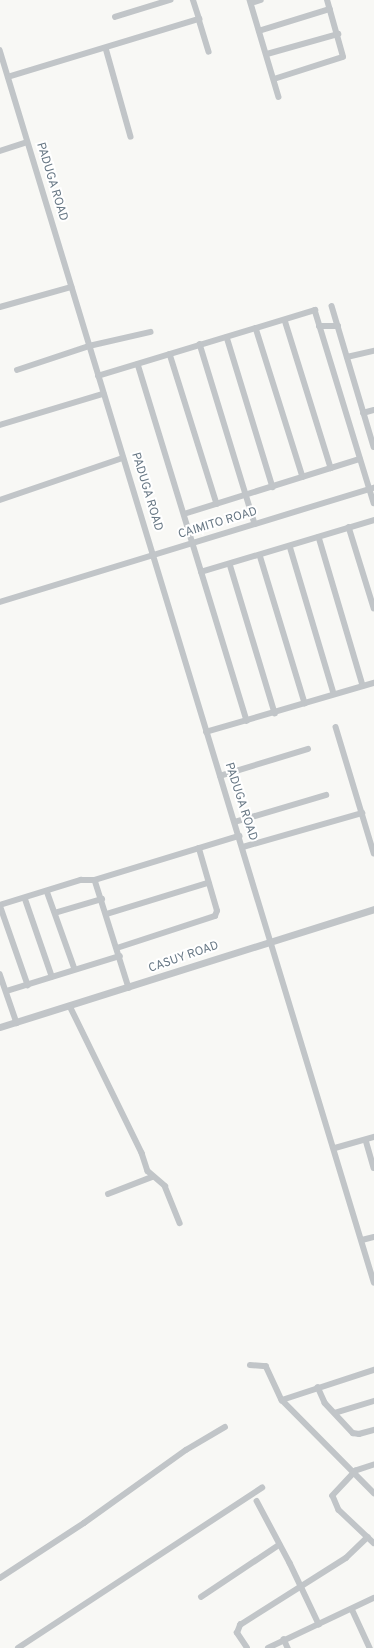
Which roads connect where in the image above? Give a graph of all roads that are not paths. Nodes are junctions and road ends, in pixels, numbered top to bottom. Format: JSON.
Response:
{"nodes":[{"id":1,"x":170,"y":0,"type":"edge"},
{"id":2,"x":194,"y":0,"type":"edge"},
{"id":3,"x":261,"y":0,"type":"edge"},
{"id":4,"x":327,"y":0,"type":"edge"},
{"id":5,"x":251,"y":2,"type":"edge"},
{"id":6,"x":330,"y":9,"type":"junction"},
{"id":7,"x":114,"y":17,"type":"dead end"},
{"id":8,"x":199,"y":19,"type":"junction"},
{"id":9,"x":259,"y":30,"type":"junction"},
{"id":10,"x":338,"y":34,"type":"junction"},
{"id":11,"x":106,"y":48,"type":"junction"},
{"id":12,"x":0,"y":50,"type":"edge"},
{"id":13,"x":209,"y":51,"type":"dead end"},
{"id":14,"x":267,"y":54,"type":"junction"},
{"id":15,"x":8,"y":77,"type":"junction"},
{"id":16,"x":274,"y":79,"type":"junction"},
{"id":17,"x":278,"y":97,"type":"dead end"},
{"id":18,"x":132,"y":137,"type":"dead end"},
{"id":19,"x":27,"y":142,"type":"junction"},
{"id":20,"x":0,"y":151,"type":"edge"},
{"id":21,"x":72,"y":287,"type":"junction"},
{"id":22,"x":332,"y":306,"type":"dead end"},
{"id":23,"x":0,"y":307,"type":"edge"},
{"id":24,"x":285,"y":320,"type":"junction"},
{"id":25,"x":319,"y":326,"type":"junction"},
{"id":26,"x":338,"y":326,"type":"junction"},
{"id":27,"x":256,"y":328,"type":"junction"},
{"id":28,"x":150,"y":332,"type":"dead end"},
{"id":29,"x":227,"y":337,"type":"junction"},
{"id":30,"x":200,"y":344,"type":"junction"},
{"id":31,"x":89,"y":346,"type":"junction"},
{"id":32,"x":374,"y":351,"type":"edge"},
{"id":33,"x":170,"y":354,"type":"junction"},
{"id":34,"x":347,"y":357,"type":"junction"},
{"id":35,"x":138,"y":364,"type":"junction"},
{"id":36,"x":17,"y":370,"type":"dead end"},
{"id":37,"x":98,"y":376,"type":"junction"},
{"id":38,"x":104,"y":394,"type":"junction"},
{"id":39,"x":374,"y":410,"type":"edge"},
{"id":40,"x":363,"y":413,"type":"junction"},
{"id":41,"x":0,"y":425,"type":"edge"},
{"id":42,"x":374,"y":447,"type":"edge"},
{"id":43,"x":124,"y":458,"type":"junction"},
{"id":44,"x":360,"y":459,"type":"junction"},
{"id":45,"x":331,"y":468,"type":"junction"},
{"id":46,"x":302,"y":477,"type":"junction"},
{"id":47,"x":273,"y":487,"type":"junction"},
{"id":48,"x":372,"y":489,"type":"edge"},
{"id":49,"x":246,"y":496,"type":"junction"},
{"id":50,"x":0,"y":500,"type":"edge"},
{"id":51,"x":374,"y":503,"type":"edge"},
{"id":52,"x":218,"y":504,"type":"junction"},
{"id":53,"x":184,"y":514,"type":"junction"},
{"id":54,"x":374,"y":520,"type":"edge"},
{"id":55,"x":255,"y":524,"type":"junction"},
{"id":56,"x":349,"y":527,"type":"junction"},
{"id":57,"x":319,"y":537,"type":"junction"},
{"id":58,"x":193,"y":543,"type":"junction"},
{"id":59,"x":290,"y":546,"type":"junction"},
{"id":60,"x":154,"y":555,"type":"junction"},
{"id":61,"x":260,"y":555,"type":"junction"},
{"id":62,"x":230,"y":564,"type":"junction"},
{"id":63,"x":201,"y":572,"type":"junction"},
{"id":64,"x":0,"y":602,"type":"edge"},
{"id":65,"x":374,"y":608,"type":"edge"},
{"id":66,"x":374,"y":682,"type":"edge"},
{"id":67,"x":363,"y":686,"type":"junction"},
{"id":68,"x":334,"y":694,"type":"junction"},
{"id":69,"x":305,"y":703,"type":"junction"},
{"id":70,"x":275,"y":713,"type":"junction"},
{"id":71,"x":247,"y":721,"type":"junction"},
{"id":72,"x":336,"y":727,"type":"dead end"},
{"id":73,"x":206,"y":732,"type":"junction"},
{"id":74,"x":308,"y":749,"type":"dead end"},
{"id":75,"x":220,"y":776,"type":"junction"},
{"id":76,"x":326,"y":795,"type":"dead end"},
{"id":77,"x":362,"y":813,"type":"junction"},
{"id":78,"x":235,"y":822,"type":"junction"},
{"id":79,"x":239,"y":836,"type":"junction"},
{"id":80,"x":243,"y":847,"type":"junction"},
{"id":81,"x":199,"y":849,"type":"junction"},
{"id":82,"x":374,"y":853,"type":"edge"},
{"id":83,"x":95,"y":880,"type":"junction"},
{"id":84,"x":208,"y":883,"type":"junction"},
{"id":85,"x":47,"y":891,"type":"junction"},
{"id":86,"x":25,"y":898,"type":"junction"},
{"id":87,"x":102,"y":899,"type":"junction"},
{"id":88,"x":0,"y":905,"type":"edge"},
{"id":89,"x":374,"y":909,"type":"edge"},
{"id":90,"x":55,"y":913,"type":"junction"},
{"id":91,"x":107,"y":914,"type":"junction"},
{"id":92,"x":271,"y":940,"type":"junction"},
{"id":93,"x":117,"y":948,"type":"junction"},
{"id":94,"x":120,"y":956,"type":"junction"},
{"id":95,"x":75,"y":969,"type":"junction"},
{"id":96,"x":0,"y":974,"type":"edge"},
{"id":97,"x":52,"y":976,"type":"junction"},
{"id":98,"x":28,"y":984,"type":"junction"},
{"id":99,"x":129,"y":988,"type":"junction"},
{"id":100,"x":7,"y":991,"type":"junction"},
{"id":101,"x":70,"y":1006,"type":"junction"},
{"id":102,"x":17,"y":1023,"type":"junction"},
{"id":103,"x":0,"y":1027,"type":"edge"},
{"id":104,"x":374,"y":1137,"type":"edge"},
{"id":105,"x":366,"y":1140,"type":"junction"},
{"id":106,"x":335,"y":1148,"type":"junction"},
{"id":107,"x":374,"y":1168,"type":"edge"},
{"id":108,"x":152,"y":1177,"type":"junction"},
{"id":109,"x":108,"y":1194,"type":"dead end"},
{"id":110,"x":180,"y":1223,"type":"dead end"},
{"id":111,"x":374,"y":1237,"type":"edge"},
{"id":112,"x":362,"y":1240,"type":"junction"},
{"id":113,"x":374,"y":1282,"type":"edge"},
{"id":114,"x":250,"y":1365,"type":"dead end"},
{"id":115,"x":374,"y":1370,"type":"edge"},
{"id":116,"x":318,"y":1387,"type":"junction"},
{"id":117,"x":282,"y":1400,"type":"junction"},
{"id":118,"x":374,"y":1401,"type":"edge"},
{"id":119,"x":335,"y":1413,"type":"junction"},
{"id":120,"x":225,"y":1427,"type":"dead end"},
{"id":121,"x":374,"y":1430,"type":"edge"},
{"id":122,"x":374,"y":1465,"type":"edge"},
{"id":123,"x":353,"y":1474,"type":"junction"},
{"id":124,"x":262,"y":1488,"type":"dead end"},
{"id":125,"x":374,"y":1493,"type":"edge"},
{"id":126,"x":257,"y":1501,"type":"dead end"},
{"id":127,"x":368,"y":1537,"type":"junction"},
{"id":128,"x":374,"y":1543,"type":"edge"},
{"id":129,"x":279,"y":1546,"type":"junction"},
{"id":130,"x":0,"y":1578,"type":"edge"},
{"id":131,"x":301,"y":1586,"type":"junction"},
{"id":132,"x":201,"y":1596,"type":"dead end"},
{"id":133,"x":374,"y":1598,"type":"edge"},
{"id":134,"x":352,"y":1609,"type":"junction"},
{"id":135,"x":318,"y":1624,"type":"junction"},
{"id":136,"x":284,"y":1640,"type":"junction"},
{"id":137,"x":18,"y":1648,"type":"edge"},
{"id":138,"x":247,"y":1648,"type":"edge"},
{"id":139,"x":268,"y":1648,"type":"edge"},
{"id":140,"x":288,"y":1648,"type":"edge"},
{"id":141,"x":370,"y":1648,"type":"edge"}],
"edges":[{"from":1,"to":7,"type":"street"},
{"from":2,"to":8,"type":"street"},
{"from":3,"to":5,"type":"street"},
{"from":4,"to":6,"type":"street"},
{"from":5,"to":9,"type":"street"},
{"from":6,"to":9,"type":"street"},
{"from":6,"to":10,"type":"street"},
{"from":8,"to":11,"type":"street"},
{"from":8,"to":13,"type":"street"},
{"from":9,"to":14,"type":"street"},
{"from":10,"to":14,"type":"street"},
{"from":10,"to":16,"type":"street"},
{"from":11,"to":15,"type":"street"},
{"from":11,"to":18,"type":"street"},
{"from":12,"to":15,"type":"street","name":"PADUGA ROAD"},
{"from":14,"to":16,"type":"street"},
{"from":15,"to":19,"type":"street","name":"PADUGA ROAD"},
{"from":16,"to":17,"type":"street"},
{"from":19,"to":20,"type":"street"},
{"from":19,"to":21,"type":"street","name":"PADUGA ROAD"},
{"from":21,"to":23,"type":"street"},
{"from":21,"to":31,"type":"street","name":"PADUGA ROAD"},
{"from":22,"to":26,"type":"street"},
{"from":24,"to":25,"type":"street"},
{"from":24,"to":27,"type":"street"},
{"from":24,"to":45,"type":"street"},
{"from":25,"to":26,"type":"street"},
{"from":25,"to":44,"type":"street"},
{"from":26,"to":34,"type":"street"},
{"from":27,"to":29,"type":"street"},
{"from":27,"to":46,"type":"street"},
{"from":28,"to":31,"type":"street"},
{"from":29,"to":30,"type":"street"},
{"from":29,"to":47,"type":"street"},
{"from":30,"to":33,"type":"street"},
{"from":30,"to":49,"type":"street"},
{"from":31,"to":36,"type":"street"},
{"from":31,"to":37,"type":"street","name":"PADUGA ROAD"},
{"from":32,"to":34,"type":"street"},
{"from":33,"to":35,"type":"street"},
{"from":33,"to":52,"type":"street"},
{"from":34,"to":40,"type":"street"},
{"from":35,"to":37,"type":"street"},
{"from":35,"to":53,"type":"street"},
{"from":37,"to":38,"type":"street","name":"PADUGA ROAD"},
{"from":38,"to":41,"type":"street"},
{"from":38,"to":43,"type":"street","name":"PADUGA ROAD"},
{"from":39,"to":40,"type":"street"},
{"from":40,"to":42,"type":"street"},
{"from":43,"to":50,"type":"street"},
{"from":43,"to":60,"type":"street","name":"PADUGA ROAD"},
{"from":44,"to":45,"type":"street"},
{"from":44,"to":48,"type":"street"},
{"from":45,"to":46,"type":"street"},
{"from":46,"to":47,"type":"street"},
{"from":47,"to":49,"type":"street"},
{"from":48,"to":51,"type":"street"},
{"from":48,"to":55,"type":"street","name":"CAIMITO ROAD"},
{"from":49,"to":52,"type":"street"},
{"from":49,"to":55,"type":"street"},
{"from":52,"to":53,"type":"street"},
{"from":53,"to":58,"type":"street"},
{"from":54,"to":56,"type":"street"},
{"from":55,"to":58,"type":"street","name":"CAIMITO ROAD"},
{"from":56,"to":57,"type":"street"},
{"from":56,"to":65,"type":"street"},
{"from":57,"to":59,"type":"street"},
{"from":57,"to":67,"type":"street"},
{"from":58,"to":60,"type":"street","name":"CAIMITO ROAD"},
{"from":58,"to":63,"type":"street"},
{"from":59,"to":61,"type":"street"},
{"from":59,"to":68,"type":"street"},
{"from":60,"to":64,"type":"street","name":"CAIMITO ROAD"},
{"from":60,"to":73,"type":"street","name":"PADUGA ROAD"},
{"from":61,"to":62,"type":"street"},
{"from":61,"to":69,"type":"street"},
{"from":62,"to":63,"type":"street"},
{"from":62,"to":70,"type":"street"},
{"from":63,"to":71,"type":"street"},
{"from":66,"to":67,"type":"street"},
{"from":67,"to":68,"type":"street"},
{"from":68,"to":69,"type":"street"},
{"from":69,"to":70,"type":"street"},
{"from":70,"to":71,"type":"street"},
{"from":71,"to":73,"type":"street"},
{"from":72,"to":77,"type":"street"},
{"from":73,"to":75,"type":"street","name":"PADUGA ROAD"},
{"from":74,"to":75,"type":"street"},
{"from":75,"to":78,"type":"street","name":"PADUGA ROAD"},
{"from":76,"to":78,"type":"street"},
{"from":77,"to":80,"type":"street"},
{"from":77,"to":82,"type":"street"},
{"from":78,"to":79,"type":"street","name":"PADUGA ROAD"},
{"from":79,"to":80,"type":"street","name":"PADUGA ROAD"},
{"from":79,"to":81,"type":"street"},
{"from":80,"to":92,"type":"street","name":"PADUGA ROAD"},
{"from":81,"to":83,"type":"street"},
{"from":81,"to":84,"type":"street"},
{"from":83,"to":85,"type":"street"},
{"from":83,"to":87,"type":"street"},
{"from":84,"to":91,"type":"street"},
{"from":84,"to":93,"type":"street"},
{"from":85,"to":86,"type":"street"},
{"from":85,"to":90,"type":"street"},
{"from":86,"to":88,"type":"street"},
{"from":86,"to":97,"type":"street"},
{"from":87,"to":90,"type":"street"},
{"from":87,"to":91,"type":"street"},
{"from":88,"to":98,"type":"street"},
{"from":89,"to":92,"type":"street","name":"CASUY ROAD"},
{"from":90,"to":95,"type":"street"},
{"from":91,"to":93,"type":"street"},
{"from":92,"to":99,"type":"street","name":"CASUY ROAD"},
{"from":92,"to":106,"type":"street","name":"PADUGA ROAD"},
{"from":93,"to":94,"type":"street"},
{"from":94,"to":95,"type":"street"},
{"from":94,"to":99,"type":"street"},
{"from":95,"to":97,"type":"street"},
{"from":96,"to":100,"type":"street"},
{"from":97,"to":98,"type":"street"},
{"from":98,"to":100,"type":"street"},
{"from":99,"to":101,"type":"street","name":"CASUY ROAD"},
{"from":100,"to":102,"type":"street"},
{"from":101,"to":102,"type":"street","name":"CASUY ROAD"},
{"from":101,"to":108,"type":"street"},
{"from":102,"to":103,"type":"street","name":"CASUY ROAD"},
{"from":104,"to":105,"type":"street"},
{"from":105,"to":106,"type":"street"},
{"from":105,"to":107,"type":"street"},
{"from":106,"to":112,"type":"street","name":"PADUGA ROAD"},
{"from":108,"to":109,"type":"street"},
{"from":108,"to":110,"type":"street"},
{"from":111,"to":112,"type":"street"},
{"from":112,"to":113,"type":"street","name":"PADUGA ROAD"},
{"from":114,"to":117,"type":"street"},
{"from":115,"to":116,"type":"street"},
{"from":116,"to":117,"type":"street"},
{"from":116,"to":119,"type":"street"},
{"from":117,"to":123,"type":"street"},
{"from":118,"to":119,"type":"street"},
{"from":119,"to":121,"type":"street"},
{"from":120,"to":130,"type":"street"},
{"from":122,"to":123,"type":"street"},
{"from":123,"to":125,"type":"street"},
{"from":123,"to":127,"type":"street"},
{"from":124,"to":137,"type":"street"},
{"from":126,"to":129,"type":"street"},
{"from":127,"to":128,"type":"street"},
{"from":127,"to":131,"type":"street"},
{"from":129,"to":131,"type":"street"},
{"from":129,"to":132,"type":"street"},
{"from":131,"to":135,"type":"street"},
{"from":131,"to":138,"type":"street"},
{"from":133,"to":134,"type":"street"},
{"from":134,"to":135,"type":"street"},
{"from":134,"to":141,"type":"street"},
{"from":135,"to":136,"type":"street"},
{"from":136,"to":139,"type":"street"},
{"from":136,"to":140,"type":"street"}]}
